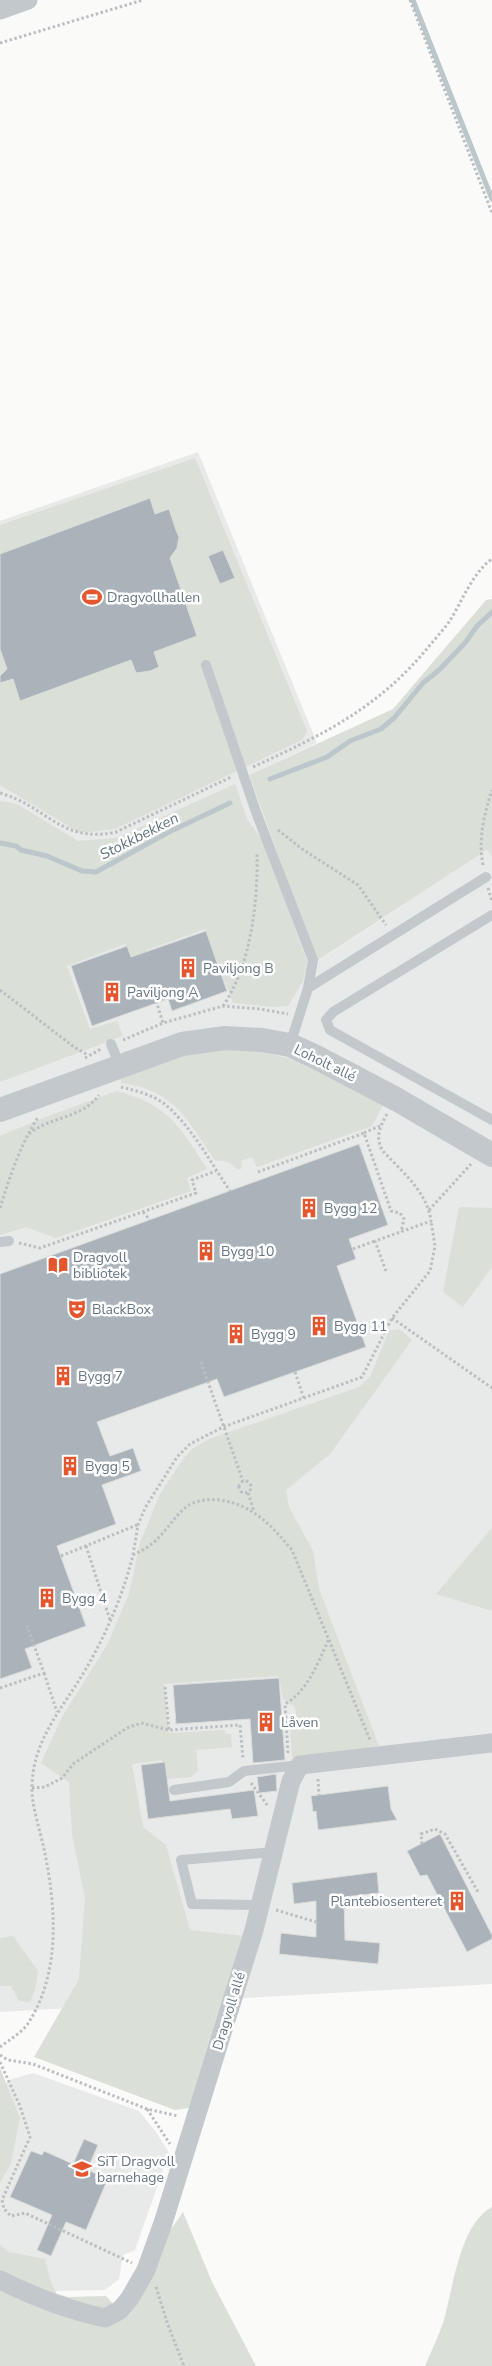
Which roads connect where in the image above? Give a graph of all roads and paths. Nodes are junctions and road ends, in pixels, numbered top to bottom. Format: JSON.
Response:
{"nodes":[{"id":1,"x":28,"y":0,"type":"edge"},
{"id":2,"x":143,"y":0,"type":"edge"},
{"id":3,"x":410,"y":0,"type":"edge"},
{"id":4,"x":0,"y":10,"type":"edge"},
{"id":5,"x":0,"y":43,"type":"edge"},
{"id":6,"x":492,"y":213,"type":"edge"},
{"id":7,"x":492,"y":559,"type":"edge"},
{"id":8,"x":206,"y":665,"type":"dead end"},
{"id":9,"x":242,"y":772,"type":"junction"},
{"id":10,"x":492,"y":790,"type":"edge"},
{"id":11,"x":0,"y":793,"type":"edge"},
{"id":12,"x":256,"y":812,"type":"junction"},
{"id":13,"x":257,"y":849,"type":"dead end"},
{"id":14,"x":486,"y":877,"type":"joint"},
{"id":15,"x":492,"y":915,"type":"edge"},
{"id":16,"x":393,"y":935,"type":"junction"},
{"id":17,"x":308,"y":988,"type":"junction"},
{"id":18,"x":0,"y":990,"type":"edge"},
{"id":19,"x":156,"y":1001,"type":"dead end"},
{"id":20,"x":223,"y":1006,"type":"junction"},
{"id":21,"x":298,"y":1015,"type":"junction"},
{"id":22,"x":163,"y":1023,"type":"junction"},
{"id":23,"x":290,"y":1045,"type":"junction"},
{"id":24,"x":117,"y":1066,"type":"junction"},
{"id":25,"x":92,"y":1096,"type":"dead end"},
{"id":26,"x":396,"y":1099,"type":"junction"},
{"id":27,"x":0,"y":1110,"type":"edge"},
{"id":28,"x":32,"y":1117,"type":"dead end"},
{"id":29,"x":492,"y":1120,"type":"edge"},
{"id":30,"x":381,"y":1126,"type":"junction"},
{"id":31,"x":364,"y":1133,"type":"junction"},
{"id":32,"x":25,"y":1137,"type":"junction"},
{"id":33,"x":490,"y":1154,"type":"edge"},
{"id":34,"x":216,"y":1171,"type":"junction"},
{"id":35,"x":258,"y":1172,"type":"dead end"},
{"id":36,"x":230,"y":1191,"type":"dead end"},
{"id":37,"x":0,"y":1208,"type":"edge"},
{"id":38,"x":429,"y":1210,"type":"junction"},
{"id":39,"x":143,"y":1212,"type":"junction"},
{"id":40,"x":150,"y":1220,"type":"dead end"},
{"id":41,"x":432,"y":1221,"type":"junction"},
{"id":42,"x":401,"y":1232,"type":"junction"},
{"id":43,"x":4,"y":1241,"type":"edge"},
{"id":44,"x":375,"y":1241,"type":"junction"},
{"id":45,"x":353,"y":1249,"type":"dead end"},
{"id":46,"x":386,"y":1271,"type":"dead end"},
{"id":47,"x":392,"y":1318,"type":"junction"},
{"id":48,"x":201,"y":1362,"type":"dead end"},
{"id":49,"x":295,"y":1372,"type":"dead end"},
{"id":50,"x":492,"y":1388,"type":"edge"},
{"id":51,"x":304,"y":1399,"type":"junction"},
{"id":52,"x":223,"y":1427,"type":"junction"},
{"id":53,"x":243,"y":1482,"type":"junction"},
{"id":54,"x":248,"y":1493,"type":"junction"},
{"id":55,"x":254,"y":1510,"type":"junction"},
{"id":56,"x":138,"y":1525,"type":"junction"},
{"id":57,"x":86,"y":1546,"type":"junction"},
{"id":58,"x":132,"y":1555,"type":"junction"},
{"id":59,"x":61,"y":1556,"type":"dead end"},
{"id":60,"x":110,"y":1620,"type":"junction"},
{"id":61,"x":27,"y":1626,"type":"dead end"},
{"id":62,"x":329,"y":1639,"type":"junction"},
{"id":63,"x":44,"y":1673,"type":"junction"},
{"id":64,"x":165,"y":1687,"type":"dead end"},
{"id":65,"x":0,"y":1688,"type":"edge"},
{"id":66,"x":57,"y":1712,"type":"junction"},
{"id":67,"x":169,"y":1730,"type":"junction"},
{"id":68,"x":492,"y":1743,"type":"edge"},
{"id":69,"x":372,"y":1758,"type":"junction"},
{"id":70,"x":294,"y":1766,"type":"junction"},
{"id":71,"x":244,"y":1771,"type":"junction"},
{"id":72,"x":32,"y":1788,"type":"junction"},
{"id":73,"x":174,"y":1790,"type":"dead end"},
{"id":74,"x":282,"y":1822,"type":"junction"},
{"id":75,"x":422,"y":1844,"type":"dead end"},
{"id":76,"x":274,"y":1852,"type":"junction"},
{"id":77,"x":478,"y":1892,"type":"dead end"},
{"id":78,"x":260,"y":1905,"type":"junction"},
{"id":79,"x":316,"y":1922,"type":"dead end"},
{"id":80,"x":0,"y":2046,"type":"edge"},
{"id":81,"x":0,"y":2055,"type":"edge"},
{"id":82,"x":0,"y":2062,"type":"edge"},
{"id":83,"x":147,"y":2109,"type":"junction"},
{"id":84,"x":198,"y":2113,"type":"junction"},
{"id":85,"x":180,"y":2170,"type":"junction"},
{"id":86,"x":146,"y":2270,"type":"junction"},
{"id":87,"x":0,"y":2280,"type":"edge"},
{"id":88,"x":186,"y":2366,"type":"edge"}],
"edges":[{"from":1,"to":4,"type":"street"},
{"from":2,"to":5,"type":"path"},
{"from":3,"to":6,"type":"path"},
{"from":7,"to":9,"type":"path"},
{"from":8,"to":9,"type":"lane"},
{"from":9,"to":11,"type":"path"},
{"from":9,"to":12,"type":"lane"},
{"from":10,"to":14,"type":"path"},
{"from":12,"to":16,"type":"path"},
{"from":12,"to":17,"type":"lane"},
{"from":13,"to":20,"type":"path"},
{"from":14,"to":16,"type":"lane"},
{"from":15,"to":29,"type":"lane"},
{"from":16,"to":17,"type":"lane"},
{"from":17,"to":21,"type":"lane"},
{"from":18,"to":24,"type":"path"},
{"from":19,"to":22,"type":"path"},
{"from":20,"to":21,"type":"path"},
{"from":20,"to":22,"type":"path"},
{"from":21,"to":23,"type":"lane"},
{"from":22,"to":24,"type":"path"},
{"from":23,"to":24,"type":"street","name":"Loholt allé"},
{"from":23,"to":26,"type":"street","name":"Loholt allé"},
{"from":24,"to":27,"type":"street","name":"Loholt allé"},
{"from":24,"to":34,"type":"path"},
{"from":25,"to":32,"type":"path"},
{"from":26,"to":30,"type":"path"},
{"from":26,"to":33,"type":"street","name":"Loholt allé"},
{"from":28,"to":32,"type":"path"},
{"from":30,"to":31,"type":"path"},
{"from":30,"to":38,"type":"path"},
{"from":31,"to":35,"type":"path"},
{"from":31,"to":42,"type":"path"},
{"from":32,"to":37,"type":"path"},
{"from":33,"to":38,"type":"path"},
{"from":34,"to":36,"type":"path"},
{"from":34,"to":39,"type":"path"},
{"from":38,"to":41,"type":"path"},
{"from":39,"to":40,"type":"path"},
{"from":39,"to":43,"type":"path"},
{"from":41,"to":42,"type":"path"},
{"from":41,"to":47,"type":"path"},
{"from":42,"to":44,"type":"path"},
{"from":44,"to":45,"type":"path"},
{"from":44,"to":46,"type":"path"},
{"from":47,"to":50,"type":"path"},
{"from":47,"to":51,"type":"path"},
{"from":48,"to":52,"type":"path"},
{"from":49,"to":51,"type":"path"},
{"from":51,"to":52,"type":"path"},
{"from":52,"to":53,"type":"path"},
{"from":52,"to":56,"type":"path"},
{"from":53,"to":54,"type":"path"},
{"from":53,"to":54,"type":"path"},
{"from":54,"to":55,"type":"path"},
{"from":55,"to":58,"type":"path"},
{"from":55,"to":62,"type":"path"},
{"from":56,"to":57,"type":"path"},
{"from":56,"to":58,"type":"path"},
{"from":57,"to":59,"type":"path"},
{"from":57,"to":60,"type":"path"},
{"from":58,"to":60,"type":"path"},
{"from":60,"to":66,"type":"path"},
{"from":61,"to":63,"type":"path"},
{"from":62,"to":69,"type":"path"},
{"from":62,"to":70,"type":"path"},
{"from":63,"to":65,"type":"path"},
{"from":63,"to":66,"type":"path"},
{"from":64,"to":67,"type":"path"},
{"from":66,"to":72,"type":"path"},
{"from":67,"to":71,"type":"path"},
{"from":67,"to":72,"type":"path"},
{"from":68,"to":69,"type":"street"},
{"from":69,"to":70,"type":"street"},
{"from":70,"to":71,"type":"lane"},
{"from":70,"to":74,"type":"street","name":"Dragvoll allé"},
{"from":71,"to":73,"type":"lane"},
{"from":71,"to":74,"type":"path"},
{"from":72,"to":80,"type":"path"},
{"from":74,"to":76,"type":"street","name":"Dragvoll allé"},
{"from":75,"to":77,"type":"path"},
{"from":76,"to":78,"type":"street","name":"Dragvoll allé"},
{"from":76,"to":78,"type":"lane"},
{"from":78,"to":79,"type":"path"},
{"from":78,"to":84,"type":"street","name":"Dragvoll allé"},
{"from":81,"to":83,"type":"path"},
{"from":82,"to":86,"type":"path"},
{"from":83,"to":84,"type":"path"},
{"from":83,"to":85,"type":"path"},
{"from":84,"to":85,"type":"street","name":"Dragvoll allé"},
{"from":85,"to":86,"type":"street","name":"Dragvoll allé"},
{"from":86,"to":87,"type":"street","name":"Dragvoll allé"},
{"from":86,"to":88,"type":"path"}]}
